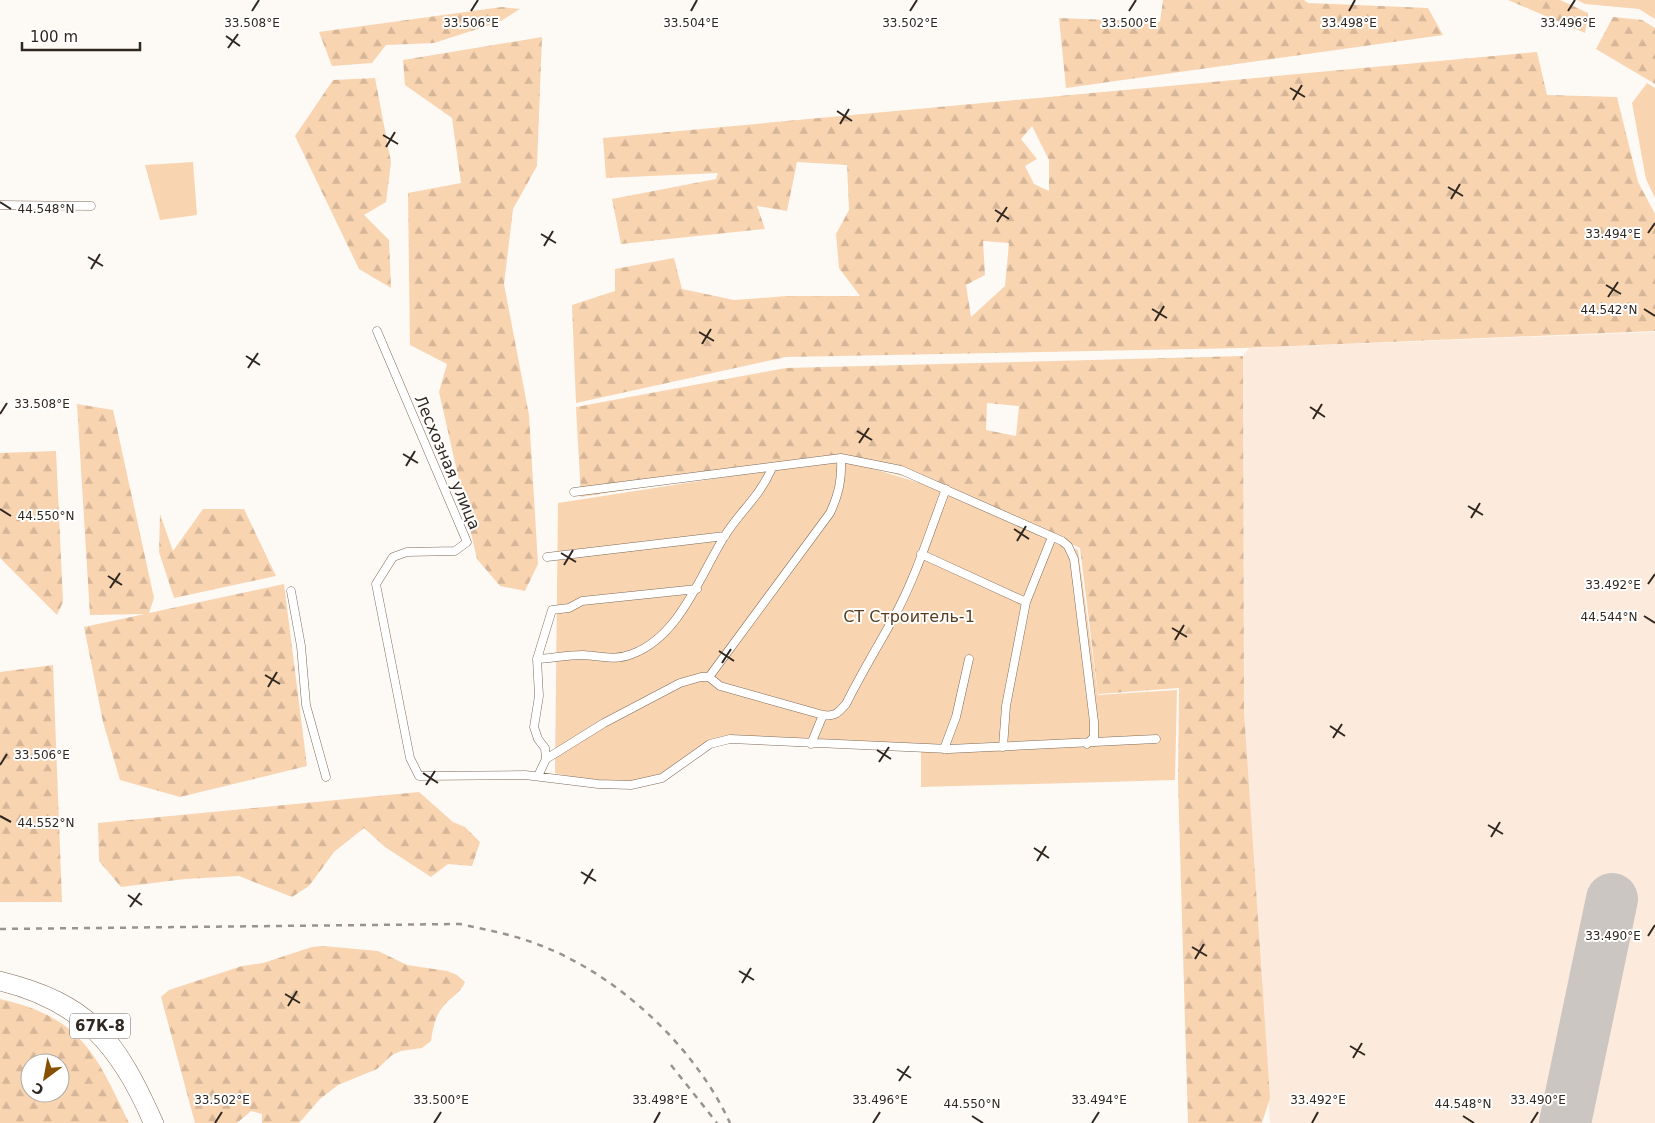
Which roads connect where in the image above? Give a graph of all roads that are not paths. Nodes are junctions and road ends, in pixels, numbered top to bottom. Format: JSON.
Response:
{"nodes":[{"id":1,"x":0,"y":206,"type":"edge"},
{"id":2,"x":91,"y":206,"type":"dead end"},
{"id":3,"x":377,"y":331,"type":"dead end"},
{"id":4,"x":841,"y":458,"type":"junction"},
{"id":5,"x":772,"y":468,"type":"junction"},
{"id":6,"x":946,"y":489,"type":"junction"},
{"id":7,"x":574,"y":492,"type":"dead end"},
{"id":8,"x":725,"y":536,"type":"junction"},
{"id":9,"x":1052,"y":537,"type":"junction"},
{"id":10,"x":921,"y":554,"type":"junction"},
{"id":11,"x":547,"y":557,"type":"dead end"},
{"id":12,"x":697,"y":589,"type":"junction"},
{"id":13,"x":291,"y":591,"type":"dead end"},
{"id":14,"x":1026,"y":602,"type":"junction"},
{"id":15,"x":537,"y":659,"type":"junction"},
{"id":16,"x":969,"y":659,"type":"dead end"},
{"id":17,"x":709,"y":677,"type":"junction"},
{"id":18,"x":823,"y":715,"type":"junction"},
{"id":19,"x":1156,"y":739,"type":"dead end"},
{"id":20,"x":811,"y":744,"type":"junction"},
{"id":21,"x":1088,"y":744,"type":"junction"},
{"id":22,"x":1003,"y":747,"type":"junction"},
{"id":23,"x":944,"y":749,"type":"junction"},
{"id":24,"x":546,"y":759,"type":"junction"},
{"id":25,"x":538,"y":776,"type":"junction"},
{"id":26,"x":326,"y":777,"type":"dead end"},
{"id":27,"x":0,"y":977,"type":"edge"},
{"id":28,"x":0,"y":985,"type":"edge"},
{"id":29,"x":149,"y":1123,"type":"edge"},
{"id":30,"x":158,"y":1123,"type":"edge"}],
"edges":[{"from":1,"to":2,"type":"street"},
{"from":3,"to":25,"type":"street","name":"Лесхозная улица"},
{"from":4,"to":5,"type":"street"},
{"from":4,"to":6,"type":"street"},
{"from":4,"to":17,"type":"street"},
{"from":5,"to":7,"type":"street"},
{"from":5,"to":8,"type":"street"},
{"from":6,"to":9,"type":"street"},
{"from":6,"to":10,"type":"street"},
{"from":8,"to":11,"type":"street"},
{"from":8,"to":12,"type":"street"},
{"from":9,"to":14,"type":"street"},
{"from":9,"to":21,"type":"street"},
{"from":10,"to":14,"type":"street"},
{"from":10,"to":18,"type":"street"},
{"from":12,"to":15,"type":"street"},
{"from":12,"to":15,"type":"street"},
{"from":13,"to":26,"type":"street"},
{"from":14,"to":22,"type":"street"},
{"from":15,"to":24,"type":"street"},
{"from":16,"to":23,"type":"street"},
{"from":17,"to":18,"type":"street"},
{"from":17,"to":24,"type":"street"},
{"from":18,"to":20,"type":"street"},
{"from":19,"to":21,"type":"street"},
{"from":20,"to":23,"type":"street"},
{"from":20,"to":25,"type":"street"},
{"from":21,"to":22,"type":"street"},
{"from":22,"to":23,"type":"street"},
{"from":24,"to":25,"type":"street"},
{"from":27,"to":30,"type":"main road","number":"67К-8"},
{"from":28,"to":29,"type":"main road","number":"67К-8"}]}
